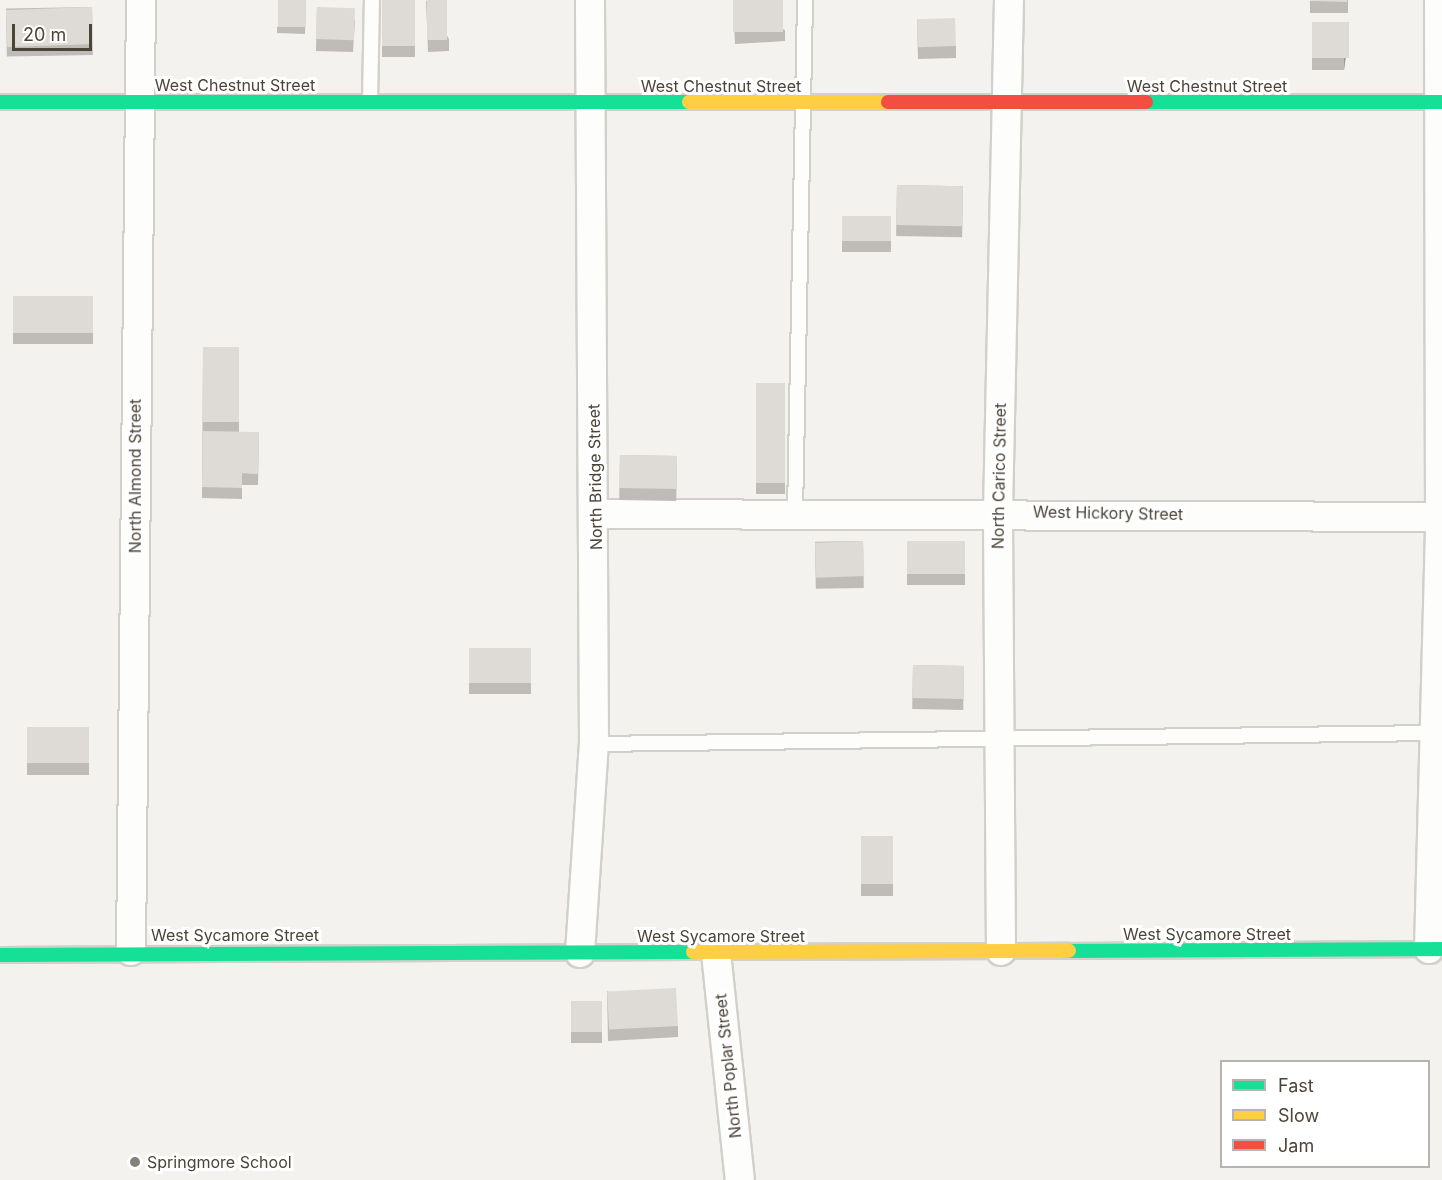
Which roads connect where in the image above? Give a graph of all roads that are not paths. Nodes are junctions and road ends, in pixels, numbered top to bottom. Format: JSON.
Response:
{"nodes":[{"id":1,"x":141,"y":0,"type":"edge"},
{"id":2,"x":372,"y":0,"type":"edge"},
{"id":3,"x":590,"y":0,"type":"edge"},
{"id":4,"x":805,"y":0,"type":"edge"},
{"id":5,"x":1009,"y":0,"type":"edge"},
{"id":6,"x":1439,"y":0,"type":"edge"},
{"id":7,"x":138,"y":101,"type":"junction"},
{"id":8,"x":370,"y":101,"type":"junction"},
{"id":9,"x":0,"y":102,"type":"edge"},
{"id":10,"x":589,"y":102,"type":"junction"},
{"id":11,"x":1441,"y":102,"type":"edge"},
{"id":12,"x":801,"y":103,"type":"junction"},
{"id":13,"x":1007,"y":103,"type":"junction"},
{"id":14,"x":998,"y":512,"type":"junction"},
{"id":15,"x":795,"y":513,"type":"junction"},
{"id":16,"x":596,"y":514,"type":"junction"},
{"id":17,"x":1440,"y":517,"type":"junction"},
{"id":18,"x":1434,"y":733,"type":"junction"},
{"id":19,"x":999,"y":736,"type":"junction"},
{"id":20,"x":594,"y":744,"type":"junction"},
{"id":21,"x":1435,"y":949,"type":"edge"},
{"id":22,"x":131,"y":951,"type":"junction"},
{"id":23,"x":1001,"y":951,"type":"junction"},
{"id":24,"x":580,"y":953,"type":"junction"},
{"id":25,"x":716,"y":953,"type":"junction"},
{"id":26,"x":0,"y":955,"type":"edge"},
{"id":27,"x":740,"y":1180,"type":"edge"}],
"edges":[{"from":1,"to":7,"type":"street","name":"North Almond Street"},
{"from":2,"to":8,"type":"lane"},
{"from":3,"to":10,"type":"street","name":"North Bridge Street"},
{"from":4,"to":12,"type":"lane"},
{"from":5,"to":13,"type":"street","name":"North Carico Street"},
{"from":6,"to":11,"type":"street"},
{"from":7,"to":8,"type":"street","name":"West Chestnut Street"},
{"from":7,"to":9,"type":"street","name":"West Chestnut Street"},
{"from":7,"to":22,"type":"street","name":"North Almond Street"},
{"from":8,"to":10,"type":"street","name":"West Chestnut Street"},
{"from":10,"to":12,"type":"street","name":"West Chestnut Street"},
{"from":10,"to":16,"type":"street","name":"North Bridge Street"},
{"from":11,"to":13,"type":"street","name":"West Chestnut Street"},
{"from":11,"to":17,"type":"street"},
{"from":12,"to":13,"type":"street","name":"West Chestnut Street"},
{"from":12,"to":15,"type":"lane"},
{"from":13,"to":14,"type":"street","name":"North Carico Street"},
{"from":14,"to":15,"type":"street","name":"West Hickory Street"},
{"from":14,"to":17,"type":"street","name":"West Hickory Street"},
{"from":14,"to":19,"type":"street","name":"North Carico Street"},
{"from":15,"to":16,"type":"street","name":"West Hickory Street"},
{"from":16,"to":20,"type":"street","name":"North Bridge Street"},
{"from":17,"to":18,"type":"street"},
{"from":18,"to":19,"type":"lane"},
{"from":18,"to":21,"type":"street"},
{"from":19,"to":20,"type":"lane"},
{"from":19,"to":23,"type":"street","name":"North Carico Street"},
{"from":20,"to":24,"type":"street","name":"North Bridge Street"},
{"from":21,"to":23,"type":"street","name":"West Sycamore Street"},
{"from":22,"to":24,"type":"street","name":"West Sycamore Street"},
{"from":22,"to":26,"type":"street","name":"West Sycamore Street"},
{"from":23,"to":25,"type":"street","name":"West Sycamore Street"},
{"from":24,"to":25,"type":"street","name":"West Sycamore Street"},
{"from":25,"to":27,"type":"street","name":"North Poplar Street"}]}
